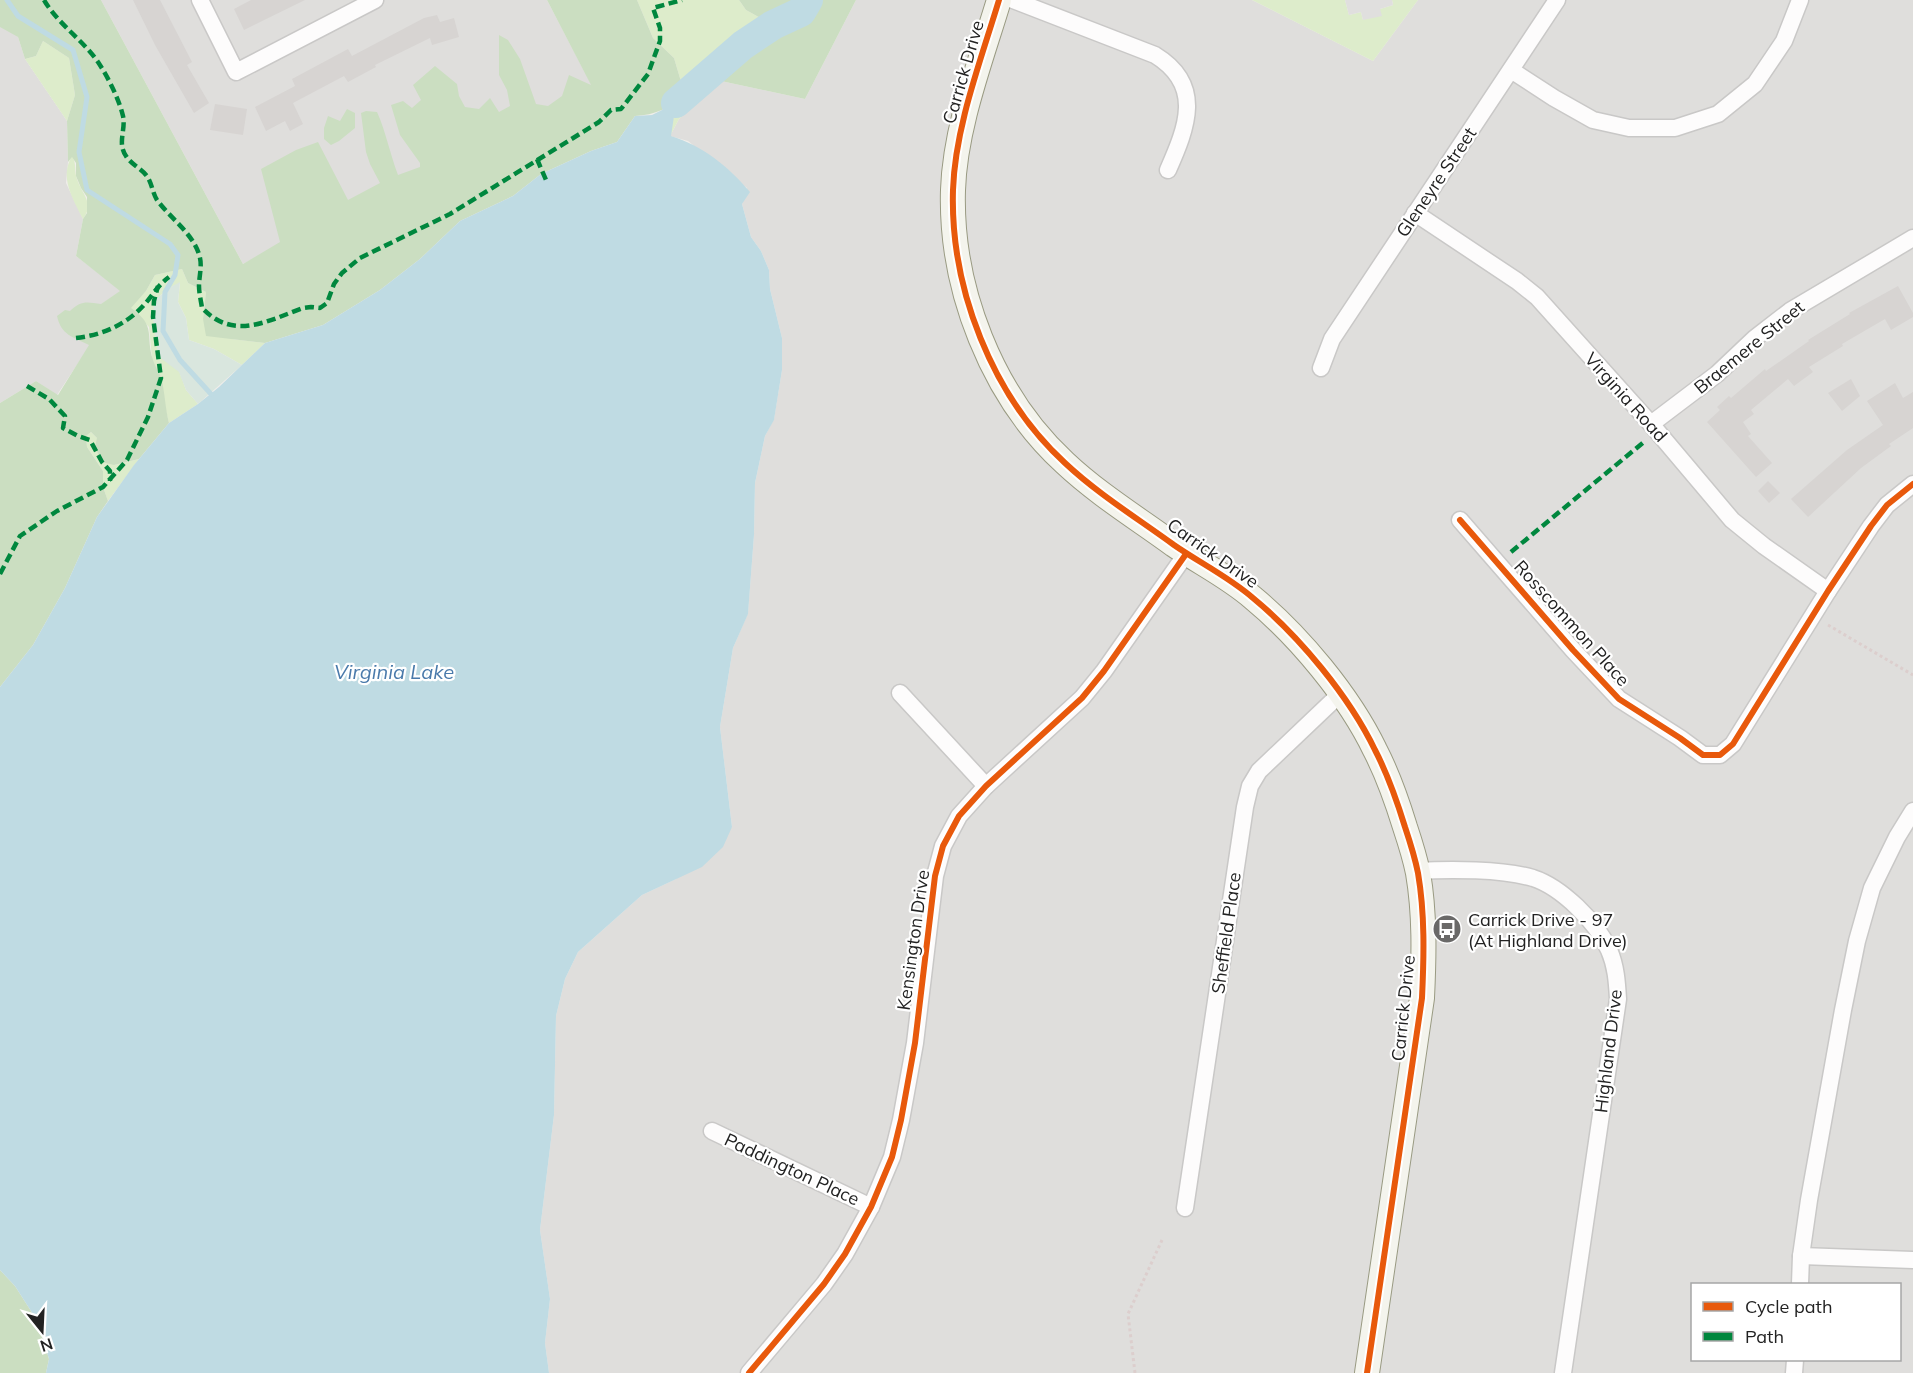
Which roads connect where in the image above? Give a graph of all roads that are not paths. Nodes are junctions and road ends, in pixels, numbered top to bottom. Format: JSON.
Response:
{"nodes":[{"id":1,"x":200,"y":0,"type":"edge"},
{"id":2,"x":375,"y":0,"type":"edge"},
{"id":3,"x":999,"y":0,"type":"edge"},
{"id":4,"x":1013,"y":0,"type":"edge"},
{"id":5,"x":1557,"y":0,"type":"edge"},
{"id":6,"x":1800,"y":0,"type":"edge"},
{"id":7,"x":1511,"y":70,"type":"junction"},
{"id":8,"x":1168,"y":170,"type":"dead end"},
{"id":9,"x":1415,"y":213,"type":"junction"},
{"id":10,"x":1913,"y":238,"type":"edge"},
{"id":11,"x":1321,"y":368,"type":"dead end"},
{"id":12,"x":1651,"y":424,"type":"junction"},
{"id":13,"x":1913,"y":484,"type":"edge"},
{"id":14,"x":1460,"y":520,"type":"dead end"},
{"id":15,"x":1186,"y":554,"type":"junction"},
{"id":16,"x":1828,"y":591,"type":"junction"},
{"id":17,"x":900,"y":693,"type":"dead end"},
{"id":18,"x":1340,"y":694,"type":"junction"},
{"id":19,"x":986,"y":786,"type":"junction"},
{"id":20,"x":1913,"y":811,"type":"edge"},
{"id":21,"x":1418,"y":871,"type":"junction"},
{"id":22,"x":712,"y":1131,"type":"dead end"},
{"id":23,"x":871,"y":1206,"type":"junction"},
{"id":24,"x":1185,"y":1208,"type":"dead end"},
{"id":25,"x":1801,"y":1256,"type":"junction"},
{"id":26,"x":1913,"y":1260,"type":"edge"},
{"id":27,"x":1800,"y":1283,"type":"edge"},
{"id":28,"x":749,"y":1373,"type":"edge"},
{"id":29,"x":1367,"y":1373,"type":"edge"},
{"id":30,"x":1563,"y":1373,"type":"edge"}],
"edges":[{"from":1,"to":2,"type":"street"},
{"from":3,"to":15,"type":"street","name":"Carrick Drive"},
{"from":4,"to":8,"type":"street"},
{"from":5,"to":7,"type":"street","name":"Gleneyre Street"},
{"from":6,"to":7,"type":"street"},
{"from":7,"to":9,"type":"street","name":"Gleneyre Street"},
{"from":9,"to":11,"type":"street","name":"Gleneyre Street"},
{"from":9,"to":12,"type":"street","name":"Virginia Road"},
{"from":10,"to":12,"type":"street","name":"Braemere Street"},
{"from":12,"to":16,"type":"street","name":"Virginia Road"},
{"from":13,"to":16,"type":"street","name":"Rosscommon Place"},
{"from":14,"to":16,"type":"street","name":"Rosscommon Place"},
{"from":15,"to":18,"type":"street","name":"Carrick Drive"},
{"from":15,"to":19,"type":"street","name":"Kensington Drive"},
{"from":17,"to":19,"type":"street"},
{"from":18,"to":21,"type":"street","name":"Carrick Drive"},
{"from":18,"to":24,"type":"street","name":"Sheffield Place"},
{"from":19,"to":23,"type":"street","name":"Kensington Drive"},
{"from":20,"to":25,"type":"street"},
{"from":21,"to":29,"type":"street","name":"Carrick Drive"},
{"from":21,"to":30,"type":"street","name":"Highland Drive"},
{"from":22,"to":23,"type":"street","name":"Paddington Place"},
{"from":23,"to":28,"type":"street","name":"Kensington Drive"},
{"from":25,"to":26,"type":"street"},
{"from":25,"to":27,"type":"street"}]}
